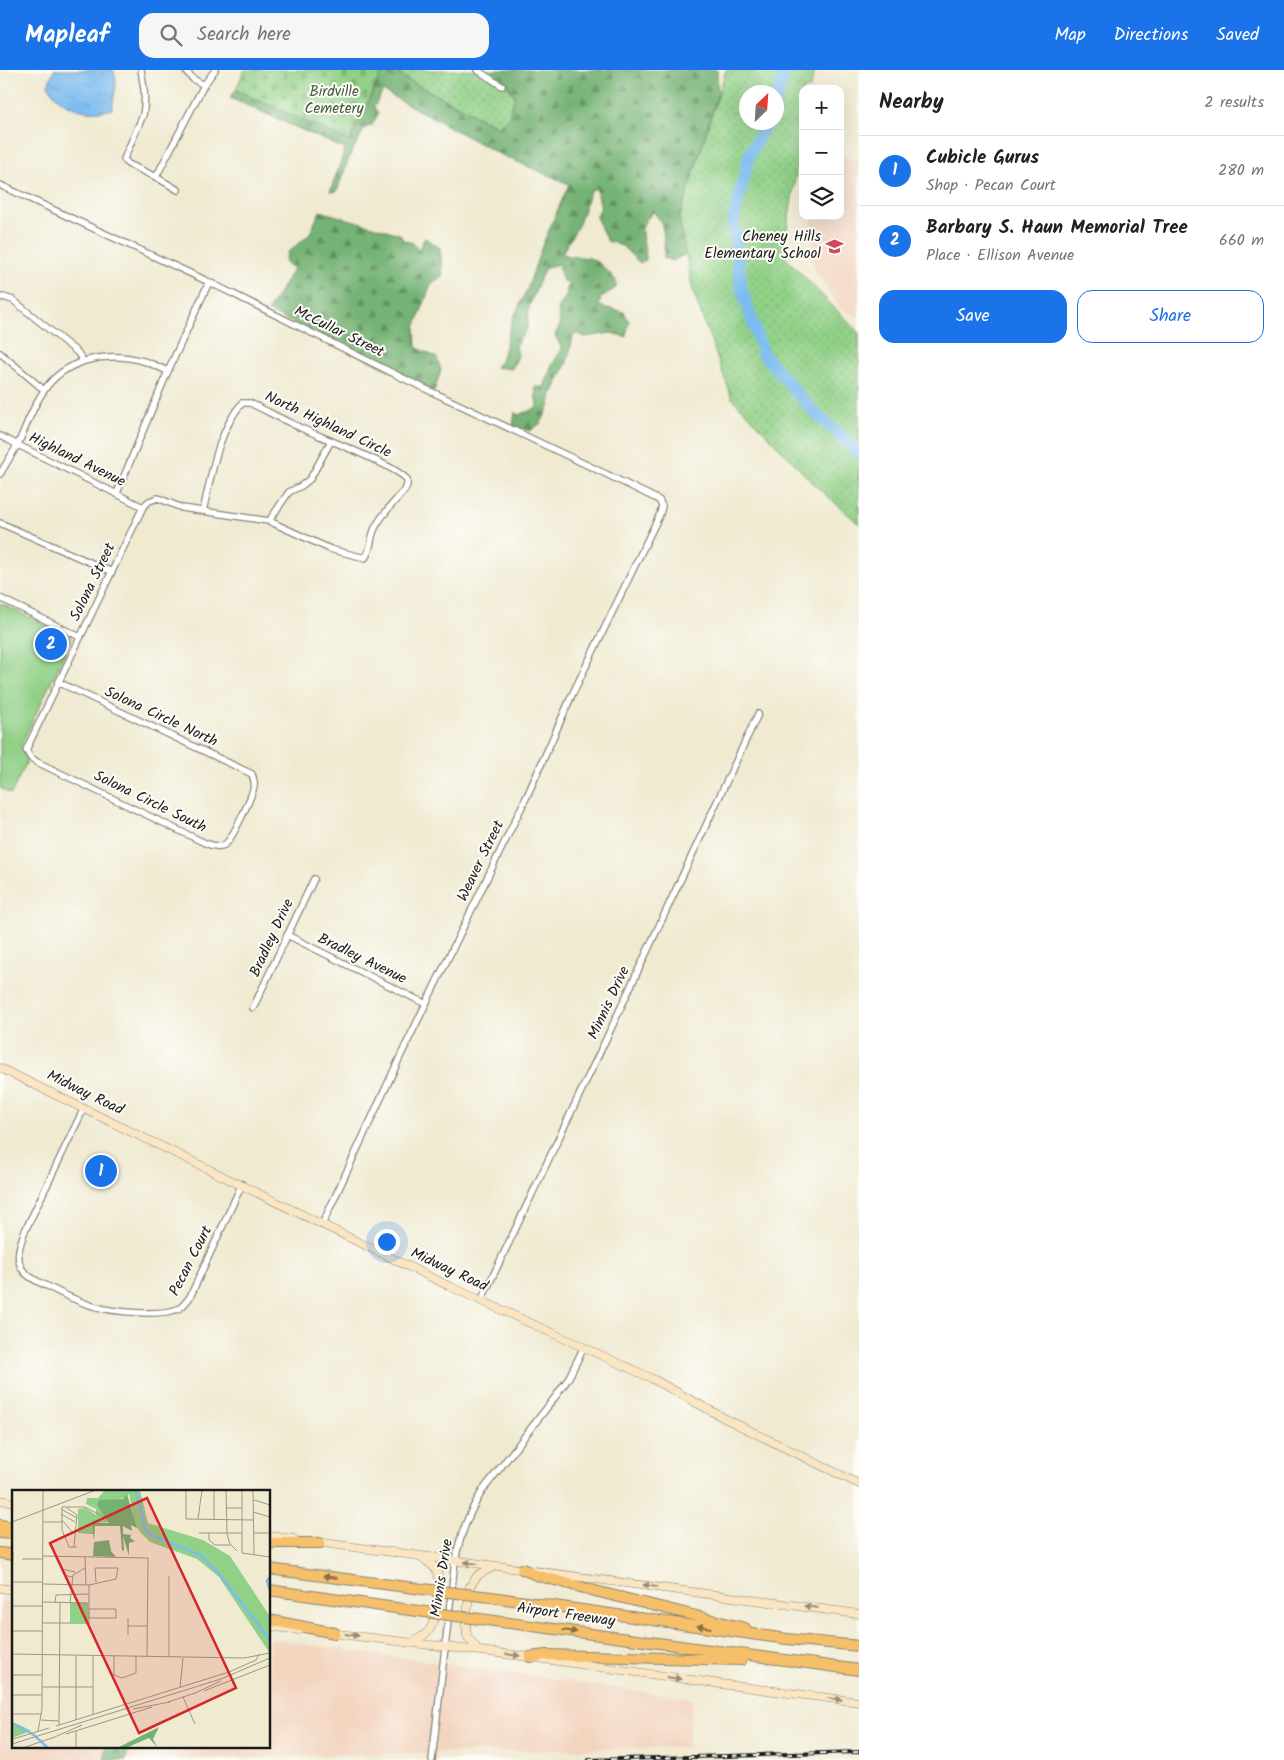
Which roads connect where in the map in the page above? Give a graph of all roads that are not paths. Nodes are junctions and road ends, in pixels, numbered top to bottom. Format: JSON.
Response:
{"nodes":[{"id":1,"x":141,"y":70,"type":"edge"},
{"id":2,"x":185,"y":70,"type":"edge"},
{"id":3,"x":215,"y":70,"type":"edge"},
{"id":4,"x":477,"y":70,"type":"edge"},
{"id":5,"x":204,"y":85,"type":"junction"},
{"id":6,"x":502,"y":86,"type":"dead end"},
{"id":7,"x":156,"y":177,"type":"junction"},
{"id":8,"x":0,"y":185,"type":"edge"},
{"id":9,"x":178,"y":190,"type":"dead end"},
{"id":10,"x":209,"y":282,"type":"junction"},
{"id":11,"x":0,"y":298,"type":"edge"},
{"id":12,"x":0,"y":353,"type":"edge"},
{"id":13,"x":83,"y":361,"type":"junction"},
{"id":14,"x":168,"y":371,"type":"junction"},
{"id":15,"x":44,"y":390,"type":"junction"},
{"id":16,"x":0,"y":436,"type":"edge"},
{"id":17,"x":331,"y":441,"type":"junction"},
{"id":18,"x":17,"y":444,"type":"junction"},
{"id":19,"x":0,"y":474,"type":"edge"},
{"id":20,"x":117,"y":493,"type":"junction"},
{"id":21,"x":143,"y":506,"type":"junction"},
{"id":22,"x":662,"y":508,"type":"joint"},
{"id":23,"x":203,"y":511,"type":"junction"},
{"id":24,"x":269,"y":521,"type":"junction"},
{"id":25,"x":0,"y":523,"type":"edge"},
{"id":26,"x":112,"y":572,"type":"junction"},
{"id":27,"x":0,"y":598,"type":"edge"},
{"id":28,"x":80,"y":637,"type":"junction"},
{"id":29,"x":58,"y":682,"type":"junction"},
{"id":30,"x":758,"y":714,"type":"dead end"},
{"id":31,"x":26,"y":750,"type":"joint"},
{"id":32,"x":252,"y":774,"type":"joint"},
{"id":33,"x":314,"y":879,"type":"dead end"},
{"id":34,"x":287,"y":935,"type":"junction"},
{"id":35,"x":426,"y":1004,"type":"junction"},
{"id":36,"x":253,"y":1008,"type":"dead end"},
{"id":37,"x":0,"y":1068,"type":"edge"},
{"id":38,"x":84,"y":1108,"type":"junction"},
{"id":39,"x":242,"y":1184,"type":"junction"},
{"id":40,"x":322,"y":1225,"type":"junction"},
{"id":41,"x":481,"y":1301,"type":"junction"},
{"id":42,"x":584,"y":1347,"type":"junction"},
{"id":43,"x":859,"y":1484,"type":"edge"},
{"id":44,"x":270,"y":1536,"type":"edge"},
{"id":45,"x":320,"y":1542,"type":"junction"},
{"id":46,"x":270,"y":1543,"type":"edge"},
{"id":47,"x":415,"y":1555,"type":"junction"},
{"id":48,"x":455,"y":1560,"type":"junction"},
{"id":49,"x":495,"y":1566,"type":"junction"},
{"id":50,"x":270,"y":1569,"type":"edge"},
{"id":51,"x":522,"y":1569,"type":"junction"},
{"id":52,"x":270,"y":1590,"type":"edge"},
{"id":53,"x":859,"y":1614,"type":"edge"},
{"id":54,"x":270,"y":1620,"type":"edge"},
{"id":55,"x":270,"y":1626,"type":"edge"},
{"id":56,"x":335,"y":1633,"type":"junction"},
{"id":57,"x":787,"y":1639,"type":"junction"},
{"id":58,"x":411,"y":1643,"type":"junction"},
{"id":59,"x":859,"y":1646,"type":"edge"},
{"id":60,"x":446,"y":1647,"type":"junction"},
{"id":61,"x":479,"y":1651,"type":"junction"},
{"id":62,"x":530,"y":1657,"type":"junction"},
{"id":63,"x":780,"y":1659,"type":"junction"},
{"id":64,"x":859,"y":1670,"type":"edge"},
{"id":65,"x":859,"y":1702,"type":"edge"},
{"id":66,"x":432,"y":1760,"type":"edge"}],
"edges":[{"from":1,"to":7,"type":"street"},
{"from":2,"to":5,"type":"street"},
{"from":3,"to":5,"type":"street"},
{"from":4,"to":6,"type":"street"},
{"from":5,"to":7,"type":"street"},
{"from":7,"to":9,"type":"street"},
{"from":8,"to":10,"type":"street","name":"McCullar Street"},
{"from":10,"to":14,"type":"street"},
{"from":10,"to":22,"type":"street","name":"McCullar Street"},
{"from":11,"to":13,"type":"street"},
{"from":12,"to":15,"type":"street"},
{"from":13,"to":14,"type":"street"},
{"from":13,"to":15,"type":"street"},
{"from":14,"to":20,"type":"street"},
{"from":15,"to":18,"type":"street"},
{"from":16,"to":18,"type":"street","name":"Highland Avenue"},
{"from":17,"to":23,"type":"street","name":"North Highland Circle"},
{"from":17,"to":24,"type":"street"},
{"from":17,"to":24,"type":"street","name":"North Highland Circle"},
{"from":18,"to":19,"type":"street"},
{"from":18,"to":20,"type":"street","name":"Highland Avenue"},
{"from":20,"to":21,"type":"street","name":"Highland Avenue"},
{"from":21,"to":23,"type":"street"},
{"from":21,"to":26,"type":"street","name":"Solona Street"},
{"from":22,"to":35,"type":"street","name":"Weaver Street"},
{"from":23,"to":24,"type":"street"},
{"from":25,"to":26,"type":"street"},
{"from":26,"to":28,"type":"street","name":"Solona Street"},
{"from":27,"to":28,"type":"street"},
{"from":28,"to":29,"type":"street","name":"Solona Street"},
{"from":29,"to":31,"type":"street","name":"Solona Street"},
{"from":29,"to":32,"type":"street","name":"Solona Circle North"},
{"from":30,"to":41,"type":"street","name":"Minnis Drive"},
{"from":31,"to":32,"type":"street","name":"Solona Circle South"},
{"from":33,"to":34,"type":"street","name":"Bradley Drive"},
{"from":34,"to":35,"type":"street","name":"Bradley Avenue"},
{"from":34,"to":36,"type":"street","name":"Bradley Drive"},
{"from":35,"to":40,"type":"street","name":"Weaver Street"},
{"from":37,"to":38,"type":"main road","name":"Midway Road"},
{"from":38,"to":39,"type":"main road","name":"Midway Road"},
{"from":38,"to":39,"type":"street","name":"Pecan Court"},
{"from":39,"to":40,"type":"main road","name":"Midway Road"},
{"from":40,"to":41,"type":"main road","name":"Midway Road"},
{"from":41,"to":42,"type":"main road","name":"Midway Road"},
{"from":42,"to":43,"type":"main road","name":"Midway Road"},
{"from":42,"to":48,"type":"street","name":"Minnis Drive"},
{"from":44,"to":45,"type":"main road"},
{"from":45,"to":46,"type":"highway"},
{"from":45,"to":47,"type":"main road"},
{"from":47,"to":48,"type":"main road"},
{"from":47,"to":58,"type":"main road"},
{"from":49,"to":48,"type":"main road","one_way":true},
{"from":48,"to":60,"type":"street","name":"Minnis Drive"},
{"from":49,"to":51,"type":"main road"},
{"from":49,"to":61,"type":"main road"},
{"from":57,"to":50,"type":"highway","name":"Airport Freeway","one_way":true,"bridge":true},
{"from":53,"to":51,"type":"main road","one_way":true},
{"from":51,"to":57,"type":"highway"},
{"from":52,"to":63,"type":"highway","name":"Airport Freeway","one_way":true,"bridge":true},
{"from":54,"to":56,"type":"highway"},
{"from":55,"to":56,"type":"main road"},
{"from":56,"to":58,"type":"main road","one_way":true},
{"from":57,"to":59,"type":"highway","name":"Airport Freeway"},
{"from":58,"to":60,"type":"main road"},
{"from":60,"to":61,"type":"main road"},
{"from":60,"to":66,"type":"street","name":"Minnis Drive"},
{"from":61,"to":62,"type":"main road","one_way":true},
{"from":62,"to":63,"type":"highway"},
{"from":62,"to":65,"type":"main road","one_way":true},
{"from":63,"to":64,"type":"highway","name":"Airport Freeway"}]}
